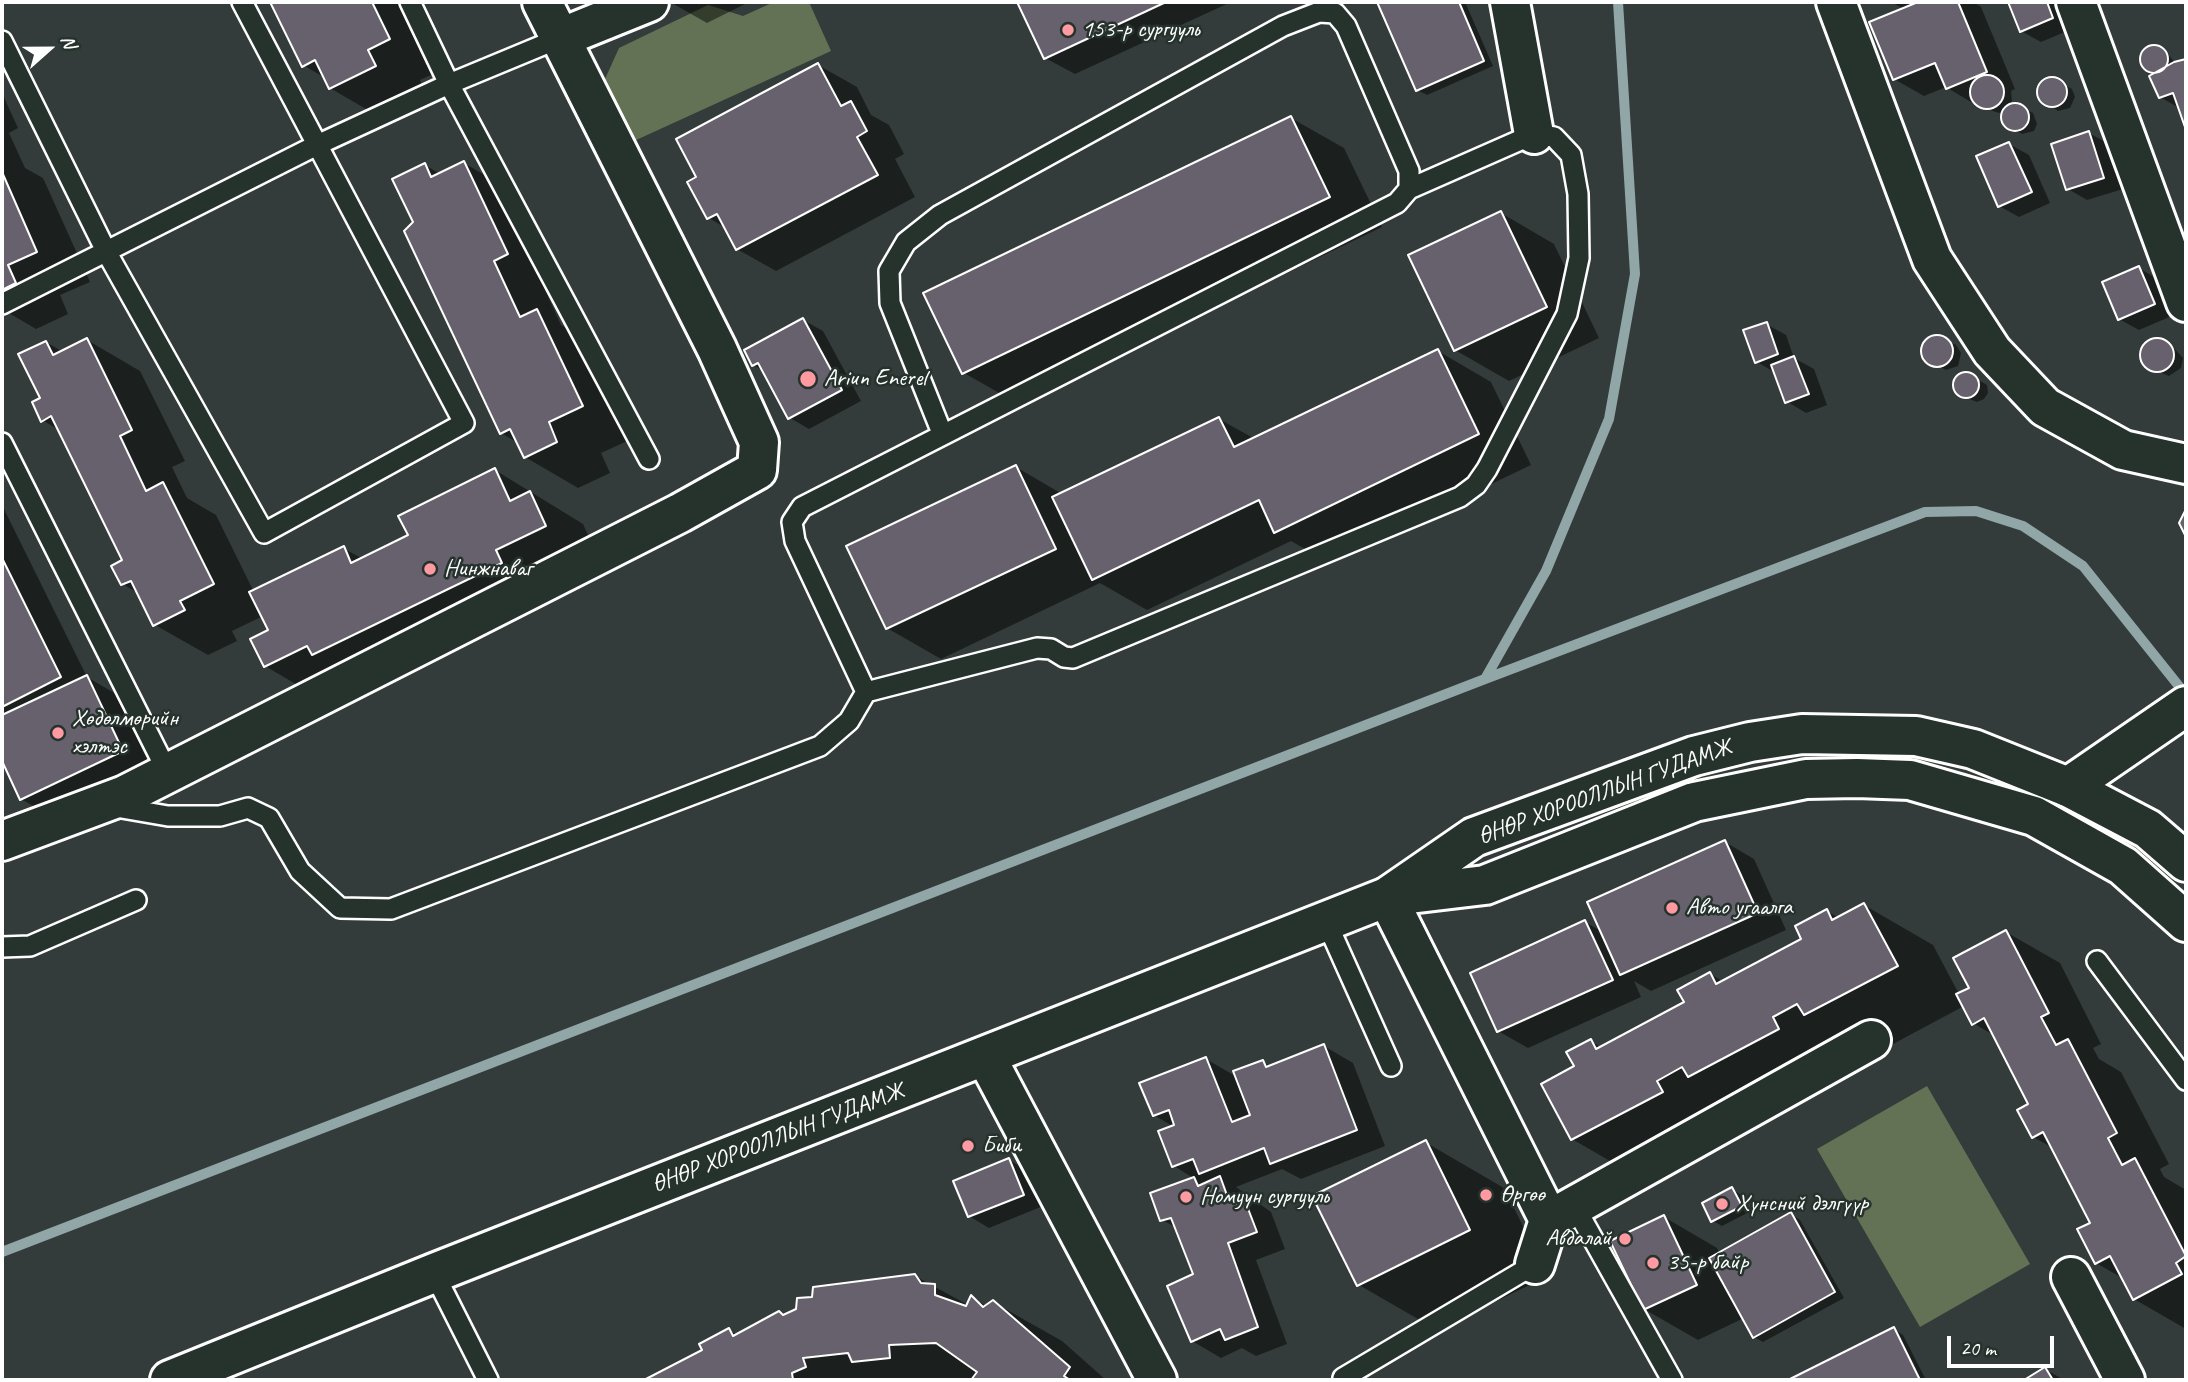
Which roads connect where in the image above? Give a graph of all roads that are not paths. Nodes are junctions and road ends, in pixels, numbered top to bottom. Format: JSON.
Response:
{"nodes":[{"id":1,"x":242,"y":2,"type":"edge"},
{"id":2,"x":410,"y":2,"type":"edge"},
{"id":3,"x":542,"y":2,"type":"edge"},
{"id":4,"x":649,"y":2,"type":"edge"},
{"id":5,"x":1510,"y":2,"type":"edge"},
{"id":6,"x":1836,"y":2,"type":"edge"},
{"id":7,"x":2076,"y":2,"type":"edge"},
{"id":8,"x":560,"y":38,"type":"junction"},
{"id":9,"x":2,"y":41,"type":"edge"},
{"id":10,"x":449,"y":84,"type":"junction"},
{"id":11,"x":1534,"y":134,"type":"junction"},
{"id":12,"x":316,"y":146,"type":"junction"},
{"id":13,"x":1409,"y":189,"type":"junction"},
{"id":14,"x":107,"y":253,"type":"junction"},
{"id":15,"x":2186,"y":302,"type":"edge"},
{"id":16,"x":2,"y":303,"type":"edge"},
{"id":17,"x":942,"y":433,"type":"junction"},
{"id":18,"x":2,"y":443,"type":"edge"},
{"id":19,"x":649,"y":458,"type":"dead end"},
{"id":20,"x":2186,"y":464,"type":"edge"},
{"id":21,"x":866,"y":692,"type":"junction"},
{"id":22,"x":2186,"y":706,"type":"edge"},
{"id":23,"x":167,"y":771,"type":"junction"},
{"id":24,"x":2068,"y":787,"type":"junction"},
{"id":25,"x":103,"y":803,"type":"junction"},
{"id":26,"x":2,"y":841,"type":"edge"},
{"id":27,"x":2186,"y":862,"type":"edge"},
{"id":28,"x":1387,"y":897,"type":"junction"},
{"id":29,"x":136,"y":900,"type":"dead end"},
{"id":30,"x":1326,"y":921,"type":"junction"},
{"id":31,"x":2186,"y":922,"type":"edge"},
{"id":32,"x":2,"y":947,"type":"edge"},
{"id":33,"x":2097,"y":961,"type":"dead end"},
{"id":34,"x":1871,"y":1040,"type":"dead end"},
{"id":35,"x":986,"y":1057,"type":"junction"},
{"id":36,"x":1391,"y":1066,"type":"dead end"},
{"id":37,"x":2186,"y":1080,"type":"edge"},
{"id":38,"x":1562,"y":1214,"type":"junction"},
{"id":39,"x":1535,"y":1264,"type":"joint"},
{"id":40,"x":434,"y":1273,"type":"junction"},
{"id":41,"x":2071,"y":1277,"type":"dead end"},
{"id":42,"x":1343,"y":1378,"type":"dead end"},
{"id":43,"x":170,"y":1380,"type":"edge"},
{"id":44,"x":488,"y":1380,"type":"edge"},
{"id":45,"x":1157,"y":1380,"type":"edge"},
{"id":46,"x":1672,"y":1380,"type":"edge"},
{"id":47,"x":2125,"y":1380,"type":"edge"}],
"edges":[{"from":1,"to":12,"type":"lane"},
{"from":2,"to":10,"type":"lane"},
{"from":3,"to":8,"type":"street"},
{"from":4,"to":8,"type":"street"},
{"from":5,"to":11,"type":"street"},
{"from":6,"to":20,"type":"street"},
{"from":7,"to":15,"type":"street"},
{"from":8,"to":10,"type":"lane"},
{"from":8,"to":23,"type":"street"},
{"from":9,"to":14,"type":"lane"},
{"from":10,"to":12,"type":"lane"},
{"from":10,"to":19,"type":"lane"},
{"from":11,"to":13,"type":"lane"},
{"from":11,"to":21,"type":"lane"},
{"from":12,"to":14,"type":"lane"},
{"from":12,"to":14,"type":"lane"},
{"from":13,"to":17,"type":"lane"},
{"from":13,"to":17,"type":"lane"},
{"from":14,"to":16,"type":"lane"},
{"from":17,"to":21,"type":"lane"},
{"from":18,"to":23,"type":"lane"},
{"from":21,"to":25,"type":"lane"},
{"from":22,"to":24,"type":"street"},
{"from":23,"to":25,"type":"street"},
{"from":24,"to":27,"type":"street","name":"ӨНӨР ХОРООЛЛЫН ГУДАМЖ"},
{"from":24,"to":28,"type":"street","name":"ӨНӨР ХОРООЛЛЫН ГУДАМЖ"},
{"from":25,"to":26,"type":"street"},
{"from":28,"to":30,"type":"street","name":"ӨНӨР ХОРООЛЛЫН ГУДАМЖ"},
{"from":28,"to":31,"type":"street","name":"ӨНӨР ХОРООЛЛЫН ГУДАМЖ"},
{"from":28,"to":38,"type":"street"},
{"from":29,"to":32,"type":"lane"},
{"from":30,"to":35,"type":"street","name":"ӨНӨР ХОРООЛЛЫН ГУДАМЖ"},
{"from":30,"to":36,"type":"lane"},
{"from":33,"to":37,"type":"lane"},
{"from":34,"to":38,"type":"street"},
{"from":35,"to":40,"type":"street","name":"ӨНӨР ХОРООЛЛЫН ГУДАМЖ"},
{"from":35,"to":45,"type":"street"},
{"from":38,"to":39,"type":"street"},
{"from":38,"to":46,"type":"lane"},
{"from":39,"to":42,"type":"lane"},
{"from":40,"to":43,"type":"street","name":"ӨНӨР ХОРООЛЛЫН ГУДАМЖ"},
{"from":40,"to":44,"type":"lane"},
{"from":41,"to":47,"type":"street"}]}
